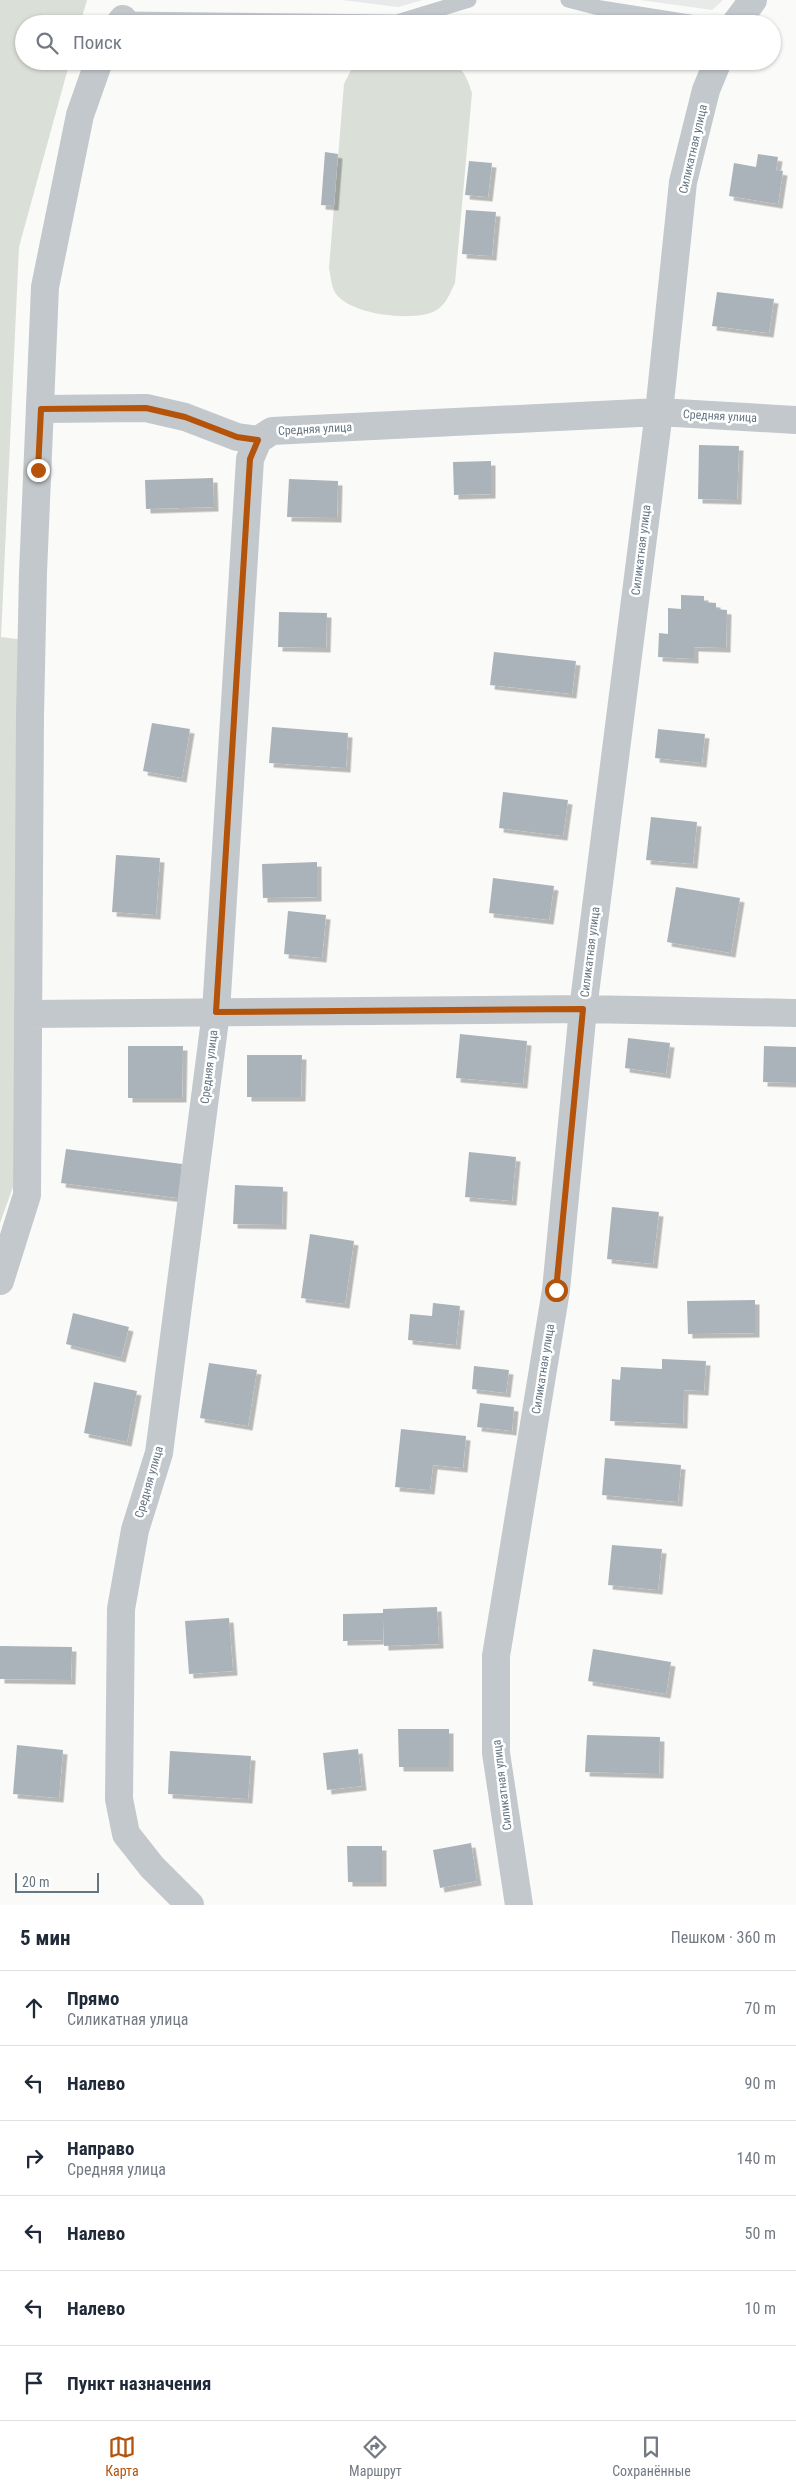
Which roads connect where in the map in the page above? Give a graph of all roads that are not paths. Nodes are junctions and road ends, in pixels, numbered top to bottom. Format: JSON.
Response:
{"nodes":[{"id":1,"x":469,"y":0,"type":"edge"},
{"id":2,"x":568,"y":0,"type":"edge"},
{"id":3,"x":753,"y":0,"type":"edge"},
{"id":4,"x":420,"y":15,"type":"edge"},
{"id":5,"x":645,"y":15,"type":"edge"},
{"id":6,"x":742,"y":15,"type":"edge"},
{"id":7,"x":96,"y":70,"type":"edge"},
{"id":8,"x":714,"y":70,"type":"edge"},
{"id":9,"x":41,"y":409,"type":"junction"},
{"id":10,"x":659,"y":412,"type":"junction"},
{"id":11,"x":796,"y":420,"type":"edge"},
{"id":12,"x":258,"y":440,"type":"junction"},
{"id":13,"x":583,"y":1009,"type":"junction"},
{"id":14,"x":216,"y":1012,"type":"junction"},
{"id":15,"x":796,"y":1013,"type":"edge"},
{"id":16,"x":28,"y":1014,"type":"junction"},
{"id":17,"x":0,"y":1281,"type":"edge"},
{"id":18,"x":190,"y":1905,"type":"edge"},
{"id":19,"x":518,"y":1905,"type":"edge"}],
"edges":[{"from":1,"to":4,"type":"lane"},
{"from":2,"to":5,"type":"lane"},
{"from":3,"to":6,"type":"street"},
{"from":7,"to":9,"type":"street"},
{"from":8,"to":10,"type":"street","name":"Силикатная улица"},
{"from":9,"to":12,"type":"street"},
{"from":9,"to":16,"type":"street"},
{"from":10,"to":11,"type":"street","name":"Средняя улица"},
{"from":10,"to":12,"type":"street","name":"Средняя улица"},
{"from":10,"to":13,"type":"street","name":"Силикатная улица"},
{"from":12,"to":14,"type":"street","name":"Средняя улица"},
{"from":13,"to":14,"type":"street"},
{"from":13,"to":15,"type":"street"},
{"from":13,"to":19,"type":"street","name":"Силикатная улица"},
{"from":14,"to":16,"type":"street"},
{"from":14,"to":18,"type":"street","name":"Средняя улица"},
{"from":16,"to":17,"type":"street"}]}
